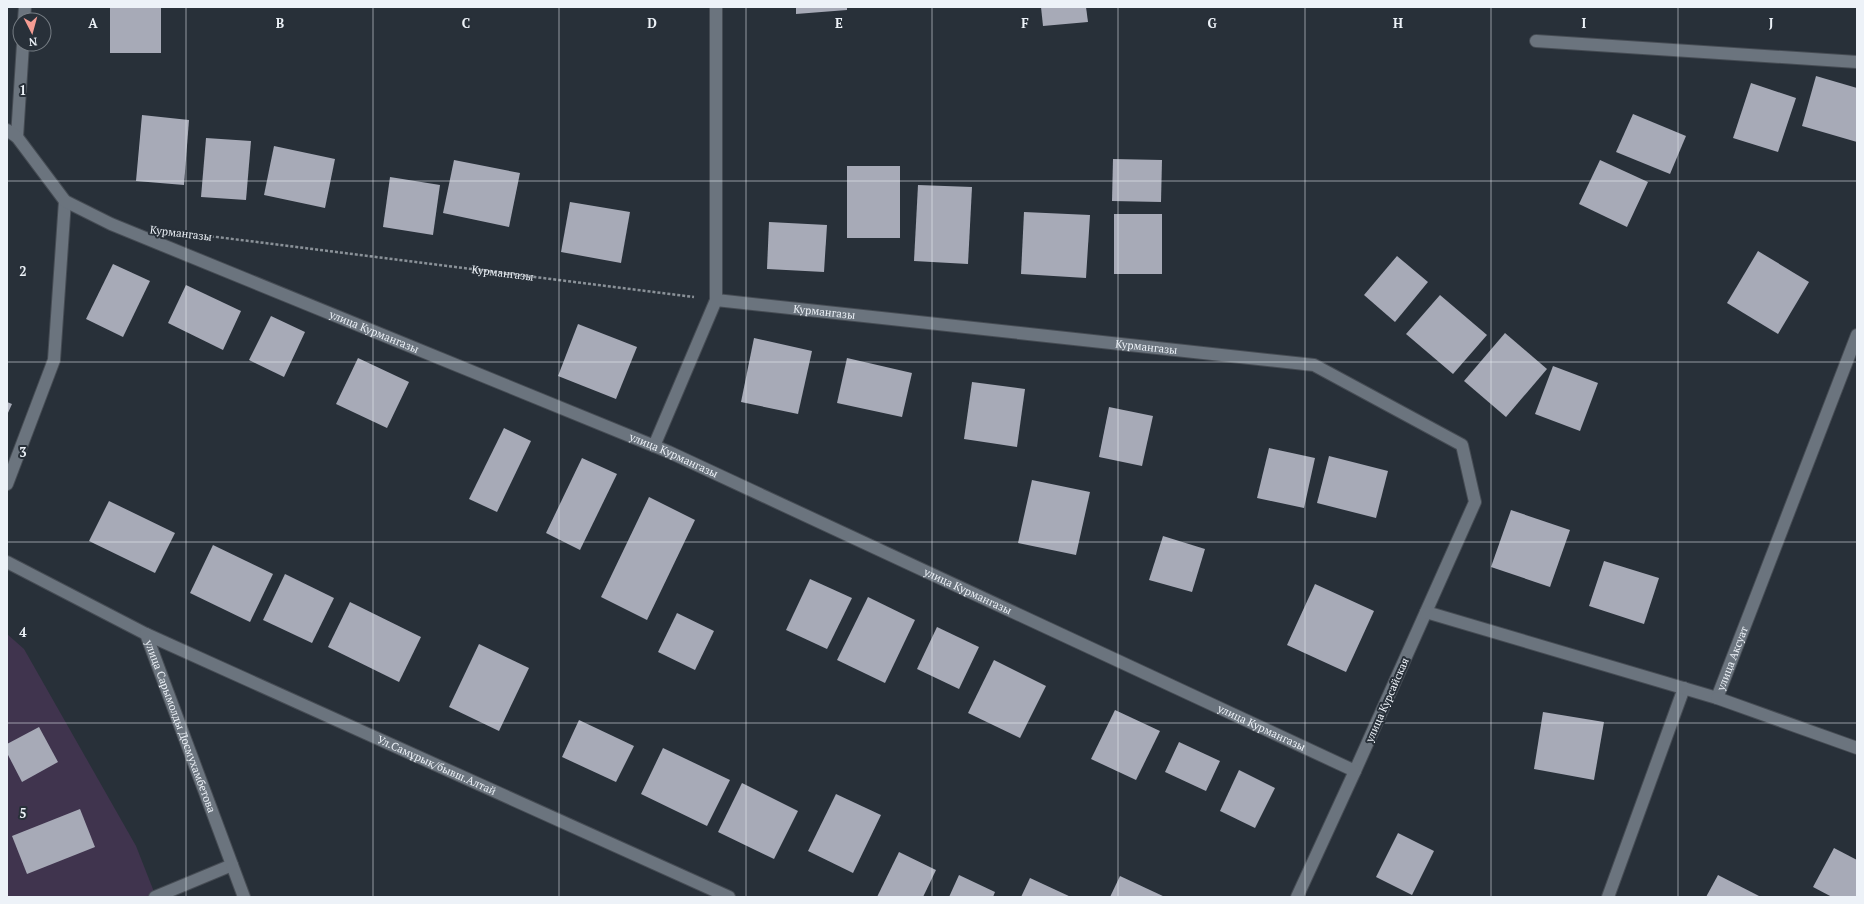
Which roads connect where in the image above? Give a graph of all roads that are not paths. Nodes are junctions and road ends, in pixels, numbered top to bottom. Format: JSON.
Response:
{"nodes":[{"id":1,"x":716,"y":7,"type":"edge"},
{"id":2,"x":1536,"y":41,"type":"dead end"},
{"id":3,"x":21,"y":52,"type":"edge"},
{"id":4,"x":1857,"y":62,"type":"edge"},
{"id":5,"x":12,"y":134,"type":"edge"},
{"id":6,"x":65,"y":201,"type":"junction"},
{"id":7,"x":716,"y":300,"type":"junction"},
{"id":8,"x":1857,"y":335,"type":"edge"},
{"id":9,"x":654,"y":446,"type":"junction"},
{"id":10,"x":7,"y":484,"type":"edge"},
{"id":11,"x":1475,"y":502,"type":"joint"},
{"id":12,"x":7,"y":562,"type":"edge"},
{"id":13,"x":1426,"y":612,"type":"junction"},
{"id":14,"x":146,"y":634,"type":"junction"},
{"id":15,"x":1684,"y":688,"type":"junction"},
{"id":16,"x":1717,"y":698,"type":"junction"},
{"id":17,"x":1857,"y":748,"type":"edge"},
{"id":18,"x":1355,"y":771,"type":"junction"},
{"id":19,"x":232,"y":865,"type":"junction"},
{"id":20,"x":155,"y":897,"type":"edge"},
{"id":21,"x":244,"y":897,"type":"edge"},
{"id":22,"x":728,"y":897,"type":"edge"},
{"id":23,"x":1297,"y":897,"type":"edge"},
{"id":24,"x":1608,"y":897,"type":"edge"}],
"edges":[{"from":1,"to":7,"type":"street"},
{"from":2,"to":4,"type":"street"},
{"from":3,"to":5,"type":"street"},
{"from":5,"to":6,"type":"street","name":"улица Курмангазы"},
{"from":6,"to":9,"type":"street","name":"улица Курмангазы"},
{"from":6,"to":10,"type":"street"},
{"from":7,"to":9,"type":"street"},
{"from":7,"to":11,"type":"street","name":"Курмангазы"},
{"from":8,"to":16,"type":"street","name":"улица Аксуат"},
{"from":9,"to":18,"type":"street","name":"улица Курмангазы"},
{"from":11,"to":13,"type":"street","name":"улица Курсайская"},
{"from":12,"to":14,"type":"street","name":"улица Сарымолды Досмухамбетова"},
{"from":13,"to":15,"type":"street","name":"улица Аксуат"},
{"from":13,"to":18,"type":"street","name":"улица Курсайская"},
{"from":14,"to":19,"type":"street","name":"улица Сарымолды Досмухамбетова"},
{"from":14,"to":22,"type":"street","name":"Ул.Самұрық/бывш.Алтай"},
{"from":15,"to":16,"type":"street","name":"улица Аксуат"},
{"from":15,"to":24,"type":"street"},
{"from":16,"to":17,"type":"street"},
{"from":18,"to":23,"type":"street","name":"улица Курсайская"},
{"from":19,"to":20,"type":"street"},
{"from":19,"to":21,"type":"street","name":"улица Сарымолды Досмухамбетова"}]}
